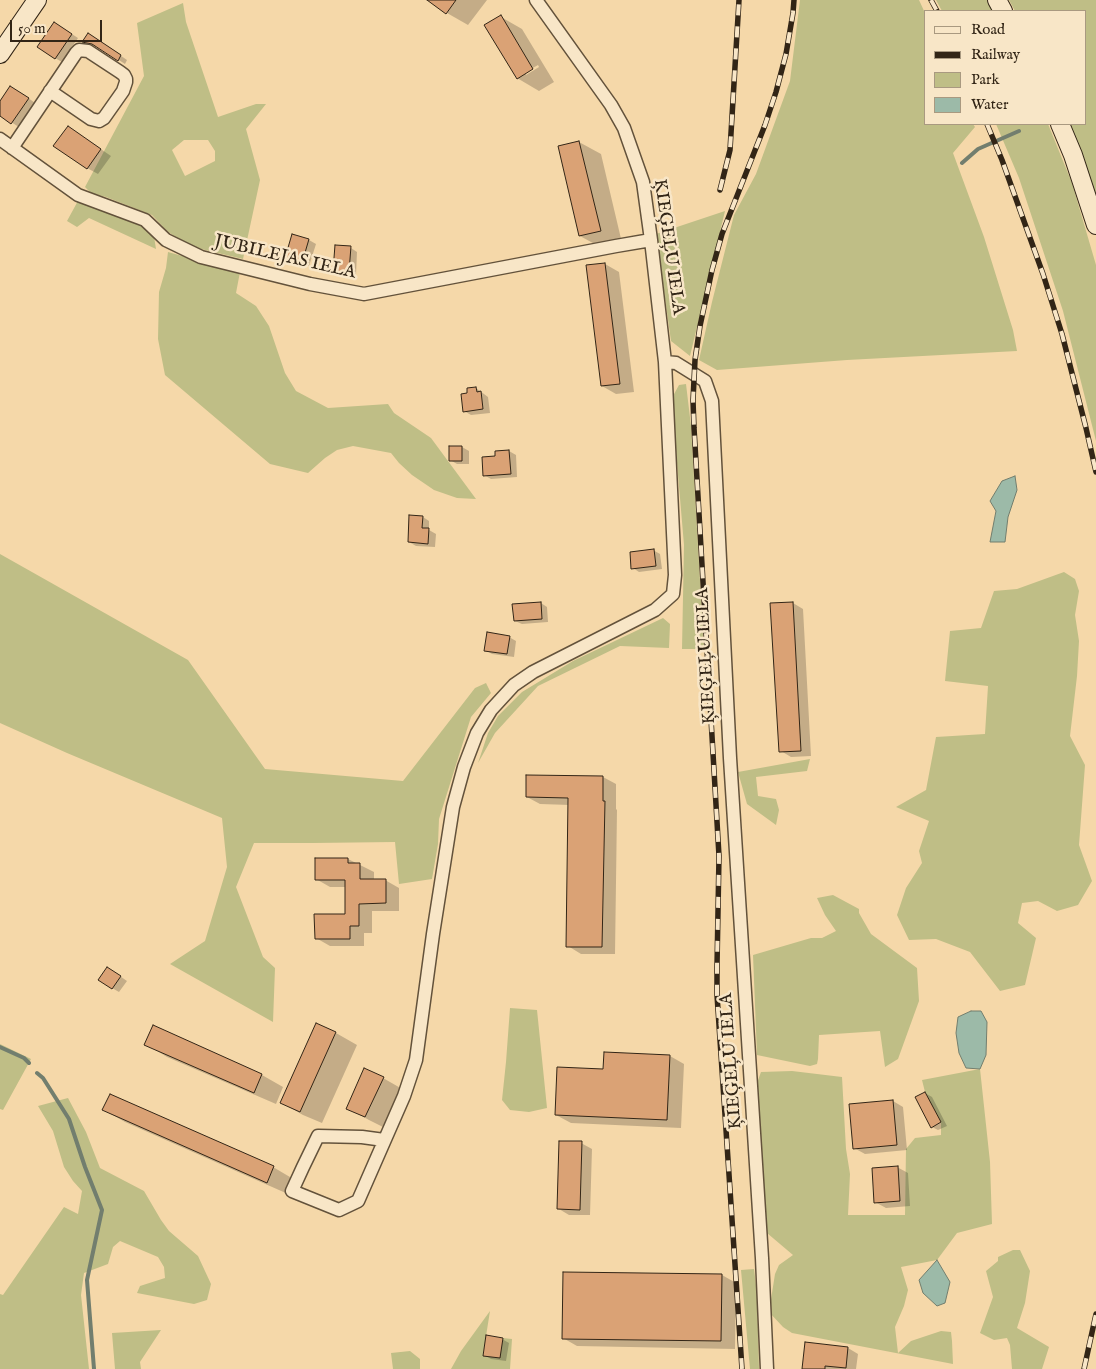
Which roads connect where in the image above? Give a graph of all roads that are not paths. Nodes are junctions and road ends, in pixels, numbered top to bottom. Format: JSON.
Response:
{"nodes":[{"id":1,"x":536,"y":0,"type":"edge"},
{"id":2,"x":36,"y":1,"type":"edge"},
{"id":3,"x":0,"y":54,"type":"edge"},
{"id":4,"x":50,"y":91,"type":"junction"},
{"id":5,"x":1060,"y":125,"type":"edge"},
{"id":6,"x":0,"y":139,"type":"edge"},
{"id":7,"x":12,"y":148,"type":"junction"},
{"id":8,"x":1096,"y":225,"type":"edge"},
{"id":9,"x":651,"y":240,"type":"junction"},
{"id":10,"x":665,"y":362,"type":"junction"},
{"id":11,"x":384,"y":1140,"type":"junction"},
{"id":12,"x":767,"y":1369,"type":"edge"}],
"edges":[{"from":1,"to":9,"type":"street","name":"ĶIEĢEĻU IELA"},
{"from":2,"to":3,"type":"main road"},
{"from":4,"to":4,"type":"street"},
{"from":4,"to":7,"type":"street"},
{"from":5,"to":8,"type":"main road"},
{"from":6,"to":7,"type":"street","name":"JUBILEJAS IELA"},
{"from":7,"to":9,"type":"street","name":"JUBILEJAS IELA"},
{"from":9,"to":10,"type":"street","name":"ĶIEĢEĻU IELA"},
{"from":10,"to":11,"type":"street"},
{"from":10,"to":12,"type":"street","name":"ĶIEĢEĻU IELA"},
{"from":11,"to":11,"type":"street"}]}
